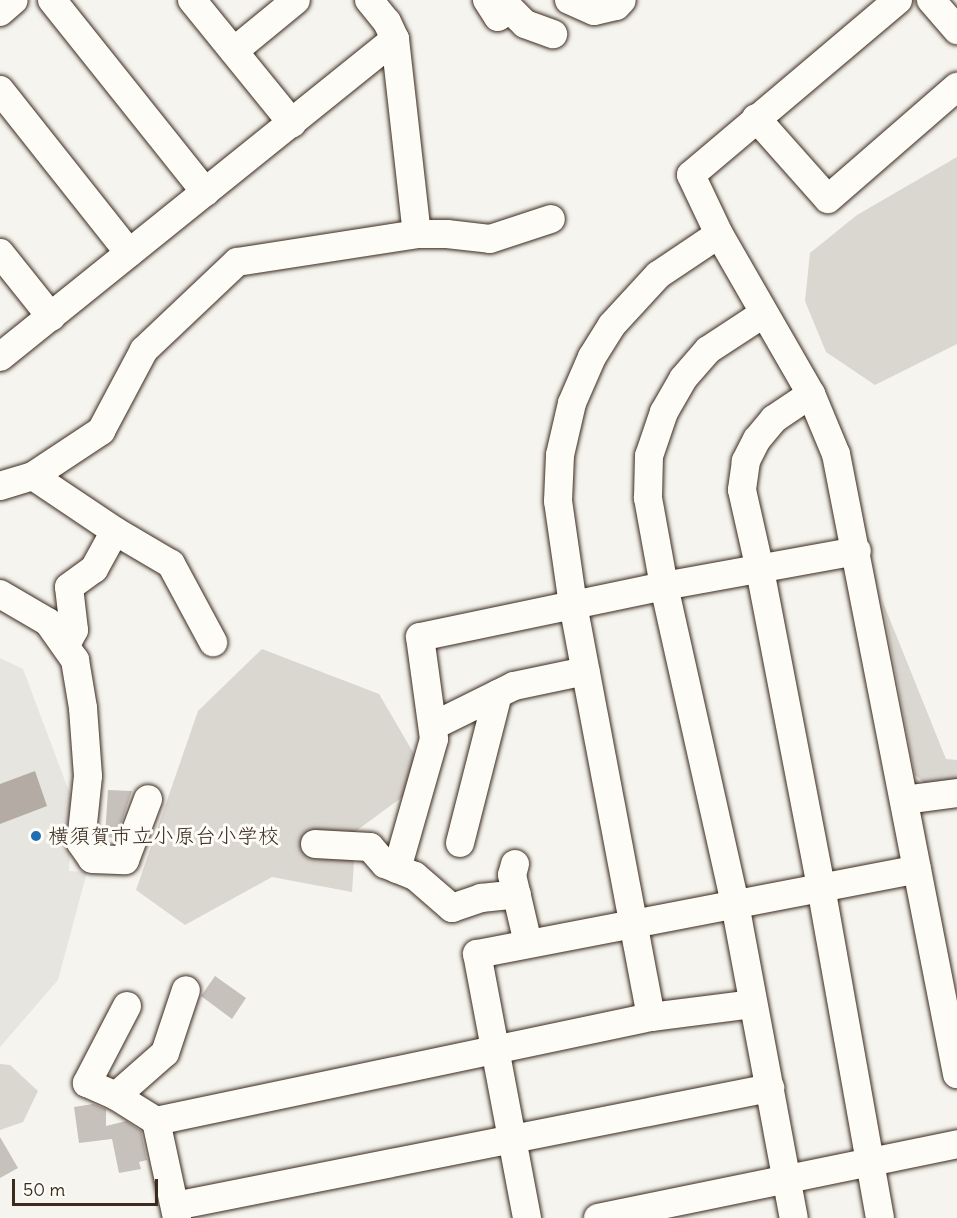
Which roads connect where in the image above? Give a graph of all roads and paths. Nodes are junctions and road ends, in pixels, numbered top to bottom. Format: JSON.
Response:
{"nodes":[{"id":1,"x":14,"y":0,"type":"edge"},
{"id":2,"x":52,"y":0,"type":"edge"},
{"id":3,"x":192,"y":0,"type":"edge"},
{"id":4,"x":296,"y":0,"type":"edge"},
{"id":5,"x":369,"y":0,"type":"edge"},
{"id":6,"x":487,"y":0,"type":"edge"},
{"id":7,"x":569,"y":0,"type":"edge"},
{"id":8,"x":622,"y":0,"type":"edge"},
{"id":9,"x":898,"y":0,"type":"edge"},
{"id":10,"x":931,"y":0,"type":"edge"},
{"id":11,"x":0,"y":12,"type":"edge"},
{"id":12,"x":957,"y":30,"type":"edge"},
{"id":13,"x":553,"y":34,"type":"dead end"},
{"id":14,"x":394,"y":39,"type":"junction"},
{"id":15,"x":234,"y":51,"type":"junction"},
{"id":16,"x":957,"y":87,"type":"edge"},
{"id":17,"x":0,"y":90,"type":"edge"},
{"id":18,"x":756,"y":118,"type":"junction"},
{"id":19,"x":292,"y":123,"type":"junction"},
{"id":20,"x":205,"y":192,"type":"junction"},
{"id":21,"x":551,"y":219,"type":"dead end"},
{"id":22,"x":417,"y":234,"type":"junction"},
{"id":23,"x":719,"y":234,"type":"junction"},
{"id":24,"x":0,"y":253,"type":"edge"},
{"id":25,"x":129,"y":253,"type":"junction"},
{"id":26,"x":763,"y":314,"type":"junction"},
{"id":27,"x":51,"y":317,"type":"junction"},
{"id":28,"x":0,"y":357,"type":"edge"},
{"id":29,"x":811,"y":394,"type":"junction"},
{"id":30,"x":33,"y":476,"type":"junction"},
{"id":31,"x":0,"y":486,"type":"edge"},
{"id":32,"x":115,"y":531,"type":"junction"},
{"id":33,"x":857,"y":551,"type":"junction"},
{"id":34,"x":760,"y":570,"type":"junction"},
{"id":35,"x":664,"y":586,"type":"junction"},
{"id":36,"x":0,"y":594,"type":"edge"},
{"id":37,"x":573,"y":605,"type":"junction"},
{"id":38,"x":213,"y":642,"type":"dead end"},
{"id":39,"x":66,"y":645,"type":"junction"},
{"id":40,"x":585,"y":670,"type":"junction"},
{"id":41,"x":498,"y":694,"type":"junction"},
{"id":42,"x":433,"y":726,"type":"junction"},
{"id":43,"x":957,"y":793,"type":"edge"},
{"id":44,"x":147,"y":798,"type":"dead end"},
{"id":45,"x":904,"y":800,"type":"junction"},
{"id":46,"x":460,"y":843,"type":"dead end"},
{"id":47,"x":315,"y":844,"type":"dead end"},
{"id":48,"x":515,"y":864,"type":"dead end"},
{"id":49,"x":397,"y":869,"type":"junction"},
{"id":50,"x":917,"y":869,"type":"junction"},
{"id":51,"x":821,"y":887,"type":"junction"},
{"id":52,"x":517,"y":894,"type":"junction"},
{"id":53,"x":735,"y":904,"type":"junction"},
{"id":54,"x":633,"y":922,"type":"junction"},
{"id":55,"x":528,"y":943,"type":"junction"},
{"id":56,"x":186,"y":990,"type":"dead end"},
{"id":57,"x":752,"y":1004,"type":"junction"},
{"id":58,"x":126,"y":1006,"type":"dead end"},
{"id":59,"x":651,"y":1017,"type":"junction"},
{"id":60,"x":495,"y":1048,"type":"junction"},
{"id":61,"x":957,"y":1074,"type":"edge"},
{"id":62,"x":770,"y":1088,"type":"junction"},
{"id":63,"x":116,"y":1096,"type":"junction"},
{"id":64,"x":156,"y":1121,"type":"junction"},
{"id":65,"x":512,"y":1138,"type":"junction"},
{"id":66,"x":957,"y":1144,"type":"edge"},
{"id":67,"x":871,"y":1163,"type":"junction"},
{"id":68,"x":789,"y":1181,"type":"junction"},
{"id":69,"x":176,"y":1212,"type":"edge"},
{"id":70,"x":527,"y":1218,"type":"edge"},
{"id":71,"x":598,"y":1218,"type":"edge"},
{"id":72,"x":794,"y":1218,"type":"edge"},
{"id":73,"x":880,"y":1218,"type":"edge"}],
"edges":[{"from":1,"to":11,"type":"street"},
{"from":2,"to":20,"type":"street"},
{"from":3,"to":15,"type":"street"},
{"from":4,"to":15,"type":"street"},
{"from":5,"to":14,"type":"street"},
{"from":6,"to":13,"type":"street"},
{"from":7,"to":8,"type":"street"},
{"from":9,"to":18,"type":"street"},
{"from":10,"to":12,"type":"street"},
{"from":14,"to":19,"type":"street"},
{"from":14,"to":22,"type":"street"},
{"from":15,"to":19,"type":"street"},
{"from":16,"to":18,"type":"street"},
{"from":17,"to":25,"type":"street"},
{"from":18,"to":23,"type":"street"},
{"from":19,"to":20,"type":"street"},
{"from":20,"to":25,"type":"street"},
{"from":21,"to":22,"type":"street"},
{"from":22,"to":30,"type":"street"},
{"from":23,"to":26,"type":"street"},
{"from":23,"to":37,"type":"street"},
{"from":24,"to":27,"type":"street"},
{"from":25,"to":27,"type":"street"},
{"from":26,"to":29,"type":"street"},
{"from":26,"to":35,"type":"street"},
{"from":27,"to":28,"type":"street"},
{"from":29,"to":33,"type":"street"},
{"from":29,"to":34,"type":"street"},
{"from":30,"to":31,"type":"street"},
{"from":30,"to":32,"type":"street"},
{"from":32,"to":38,"type":"street"},
{"from":32,"to":39,"type":"street"},
{"from":33,"to":34,"type":"street"},
{"from":33,"to":45,"type":"street"},
{"from":34,"to":35,"type":"street"},
{"from":34,"to":51,"type":"street"},
{"from":35,"to":37,"type":"street"},
{"from":35,"to":53,"type":"street"},
{"from":36,"to":39,"type":"street"},
{"from":37,"to":40,"type":"street"},
{"from":37,"to":42,"type":"street"},
{"from":39,"to":44,"type":"street"},
{"from":40,"to":41,"type":"street"},
{"from":40,"to":54,"type":"street"},
{"from":41,"to":42,"type":"street"},
{"from":41,"to":46,"type":"street"},
{"from":42,"to":49,"type":"street"},
{"from":43,"to":45,"type":"street"},
{"from":45,"to":50,"type":"street"},
{"from":47,"to":49,"type":"street"},
{"from":48,"to":52,"type":"street"},
{"from":49,"to":52,"type":"street"},
{"from":50,"to":51,"type":"street"},
{"from":50,"to":61,"type":"street"},
{"from":51,"to":53,"type":"street"},
{"from":51,"to":67,"type":"street"},
{"from":52,"to":55,"type":"street"},
{"from":53,"to":54,"type":"street"},
{"from":53,"to":57,"type":"street"},
{"from":54,"to":55,"type":"street"},
{"from":54,"to":59,"type":"street"},
{"from":55,"to":60,"type":"street"},
{"from":56,"to":63,"type":"street"},
{"from":57,"to":59,"type":"street"},
{"from":57,"to":62,"type":"street"},
{"from":58,"to":63,"type":"street"},
{"from":59,"to":60,"type":"street"},
{"from":60,"to":64,"type":"street"},
{"from":60,"to":65,"type":"street"},
{"from":62,"to":65,"type":"street"},
{"from":62,"to":68,"type":"street"},
{"from":63,"to":64,"type":"street"},
{"from":64,"to":69,"type":"street"},
{"from":65,"to":69,"type":"street"},
{"from":65,"to":70,"type":"street"},
{"from":66,"to":67,"type":"street"},
{"from":67,"to":68,"type":"street"},
{"from":67,"to":73,"type":"street"},
{"from":68,"to":71,"type":"street"},
{"from":68,"to":72,"type":"street"}]}
